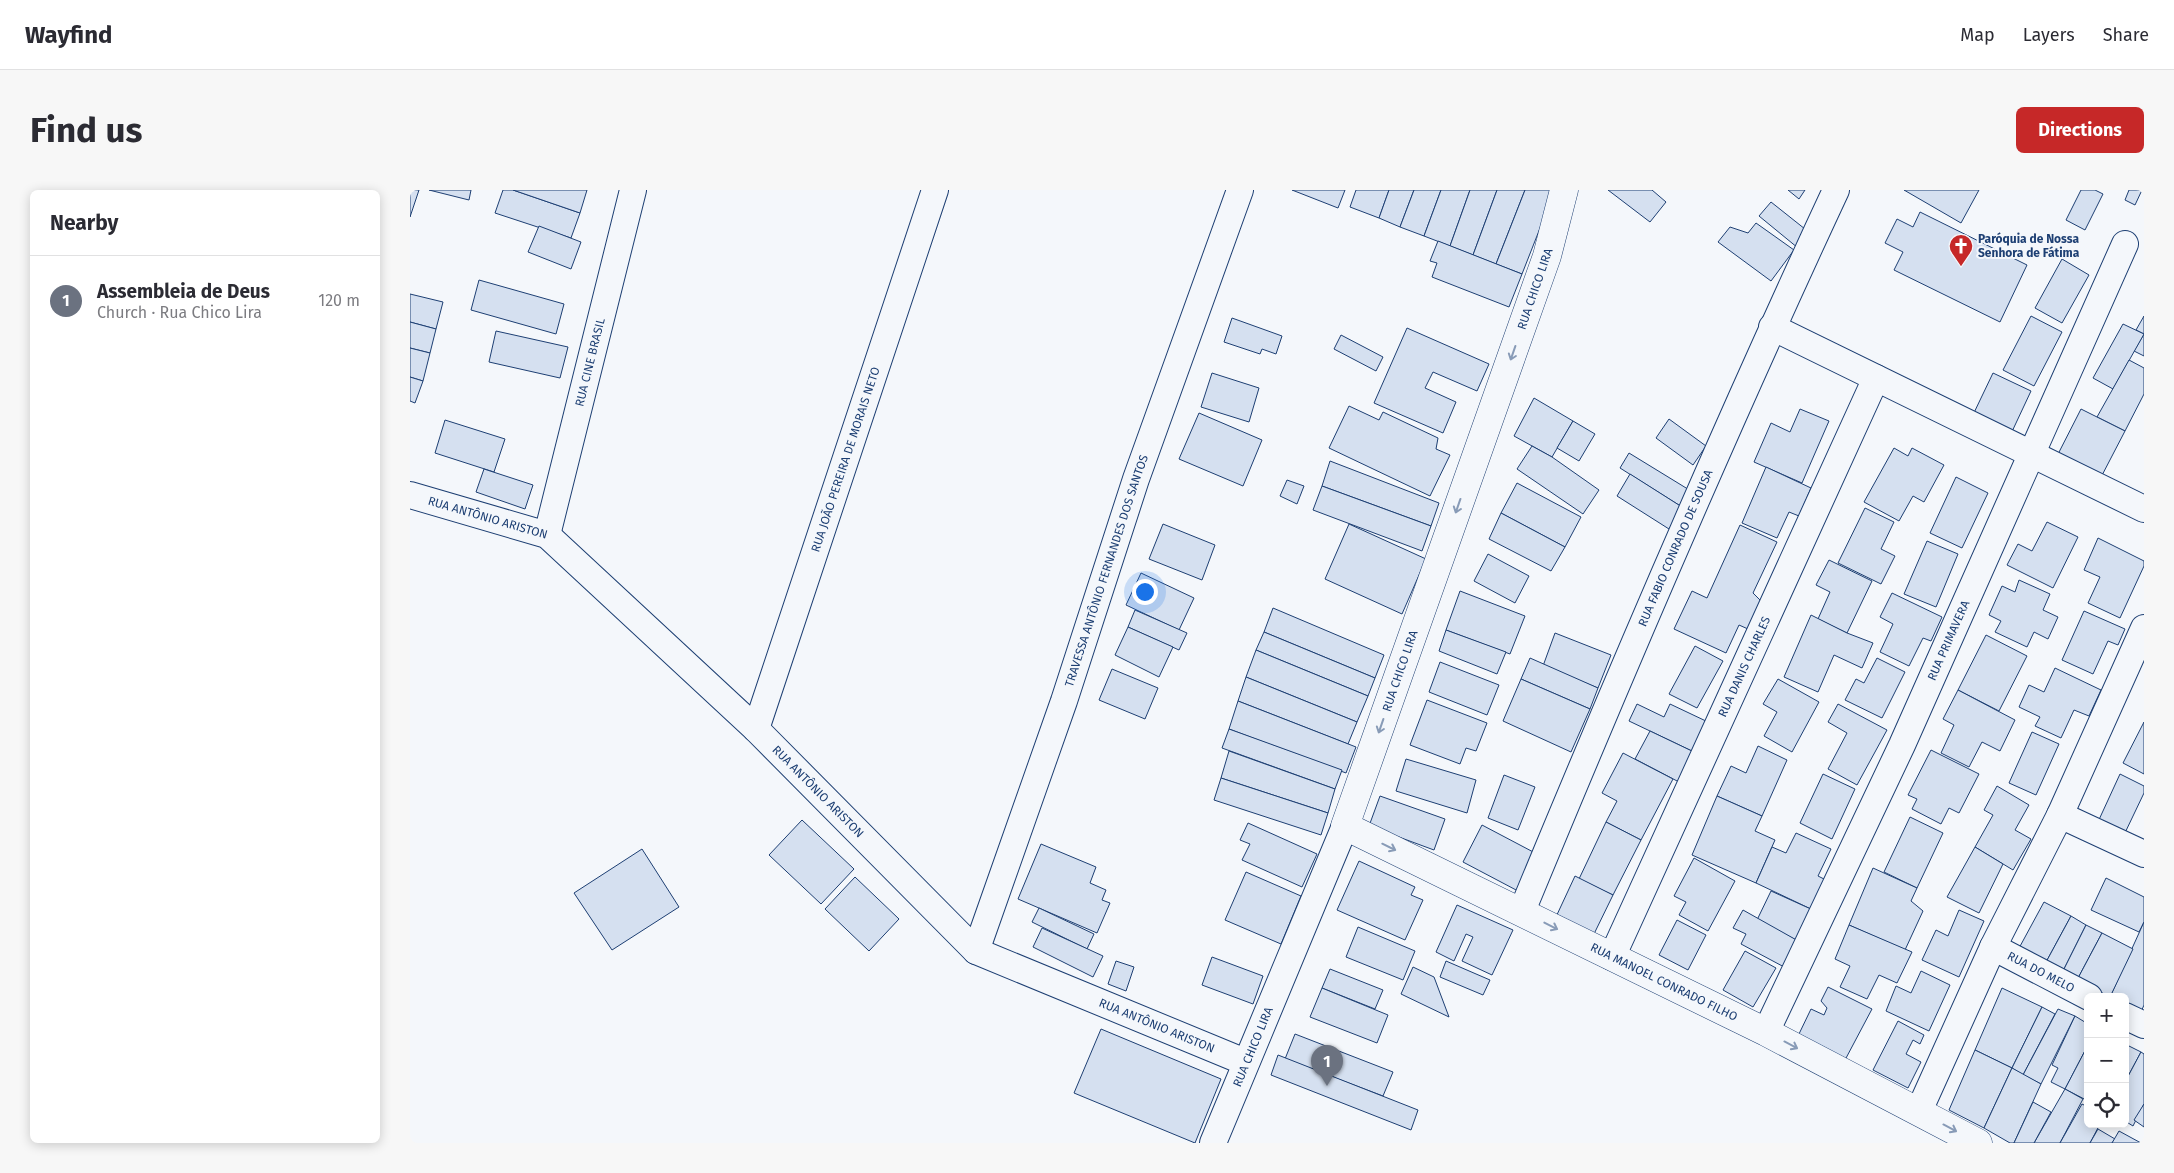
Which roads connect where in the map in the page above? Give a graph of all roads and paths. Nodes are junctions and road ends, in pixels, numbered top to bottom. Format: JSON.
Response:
{"nodes":[{"id":1,"x":633,"y":190,"type":"edge"},
{"id":2,"x":935,"y":190,"type":"edge"},
{"id":3,"x":1240,"y":190,"type":"edge"},
{"id":4,"x":1564,"y":190,"type":"edge"},
{"id":5,"x":1836,"y":190,"type":"edge"},
{"id":6,"x":2125,"y":244,"type":"dead end"},
{"id":7,"x":1772,"y":327,"type":"junction"},
{"id":8,"x":1876,"y":378,"type":"junction"},
{"id":9,"x":2031,"y":454,"type":"junction"},
{"id":10,"x":410,"y":495,"type":"edge"},
{"id":11,"x":2144,"y":509,"type":"edge"},
{"id":12,"x":547,"y":536,"type":"junction"},
{"id":13,"x":2144,"y":628,"type":"edge"},
{"id":14,"x":756,"y":729,"type":"junction"},
{"id":15,"x":2060,"y":815,"type":"junction"},
{"id":16,"x":1346,"y":826,"type":"junction"},
{"id":17,"x":2144,"y":854,"type":"edge"},
{"id":18,"x":1522,"y":911,"type":"junction"},
{"id":19,"x":1993,"y":948,"type":"junction"},
{"id":20,"x":976,"y":951,"type":"junction"},
{"id":21,"x":1612,"y":957,"type":"junction"},
{"id":22,"x":2084,"y":994,"type":"edge"},
{"id":23,"x":2129,"y":1018,"type":"edge"},
{"id":24,"x":2144,"y":1025,"type":"edge"},
{"id":25,"x":1766,"y":1032,"type":"junction"},
{"id":26,"x":1245,"y":1062,"type":"junction"},
{"id":27,"x":1919,"y":1112,"type":"junction"},
{"id":28,"x":1213,"y":1143,"type":"edge"},
{"id":29,"x":1978,"y":1143,"type":"edge"}],
"edges":[{"from":1,"to":12,"type":"street","name":"RUA CINE BRASIL"},
{"from":2,"to":14,"type":"street","name":"RUA JOÃO PEREIRA DE MORAIS NETO"},
{"from":3,"to":20,"type":"street","name":"TRAVESSA ANTÔNIO FERNANDES DOS SANTOS"},
{"from":4,"to":16,"type":"street","name":"RUA CHICO LIRA","one_way":true},
{"from":5,"to":7,"type":"street","name":"RUA FABIO CONRADO DE SOUSA"},
{"from":6,"to":9,"type":"street","name":"RUA PRIMAVERA"},
{"from":7,"to":8,"type":"street"},
{"from":7,"to":18,"type":"street","name":"RUA FABIO CONRADO DE SOUSA"},
{"from":8,"to":9,"type":"street"},
{"from":8,"to":21,"type":"street","name":"RUA DANIS CHARLES"},
{"from":9,"to":11,"type":"street"},
{"from":9,"to":25,"type":"street","name":"RUA PRIMAVERA"},
{"from":10,"to":12,"type":"street","name":"RUA ANTÔNIO ARISTON"},
{"from":12,"to":14,"type":"street","name":"RUA ANTÔNIO ARISTON"},
{"from":13,"to":15,"type":"street"},
{"from":14,"to":20,"type":"street","name":"RUA ANTÔNIO ARISTON"},
{"from":15,"to":17,"type":"street"},
{"from":15,"to":19,"type":"street"},
{"from":16,"to":18,"type":"street","name":"RUA MANOEL CONRADO FILHO","one_way":true},
{"from":16,"to":26,"type":"street","name":"RUA CHICO LIRA"},
{"from":18,"to":21,"type":"street","name":"RUA MANOEL CONRADO FILHO","one_way":true},
{"from":19,"to":22,"type":"street","name":"RUA DO MELO"},
{"from":19,"to":27,"type":"street"},
{"from":20,"to":26,"type":"street","name":"RUA ANTÔNIO ARISTON"},
{"from":21,"to":25,"type":"street","name":"RUA MANOEL CONRADO FILHO"},
{"from":23,"to":24,"type":"street"},
{"from":25,"to":27,"type":"street","name":"RUA MANOEL CONRADO FILHO","one_way":true},
{"from":26,"to":28,"type":"street","name":"RUA CHICO LIRA"},
{"from":27,"to":29,"type":"street","name":"RUA MANOEL CONRADO FILHO","one_way":true}]}
